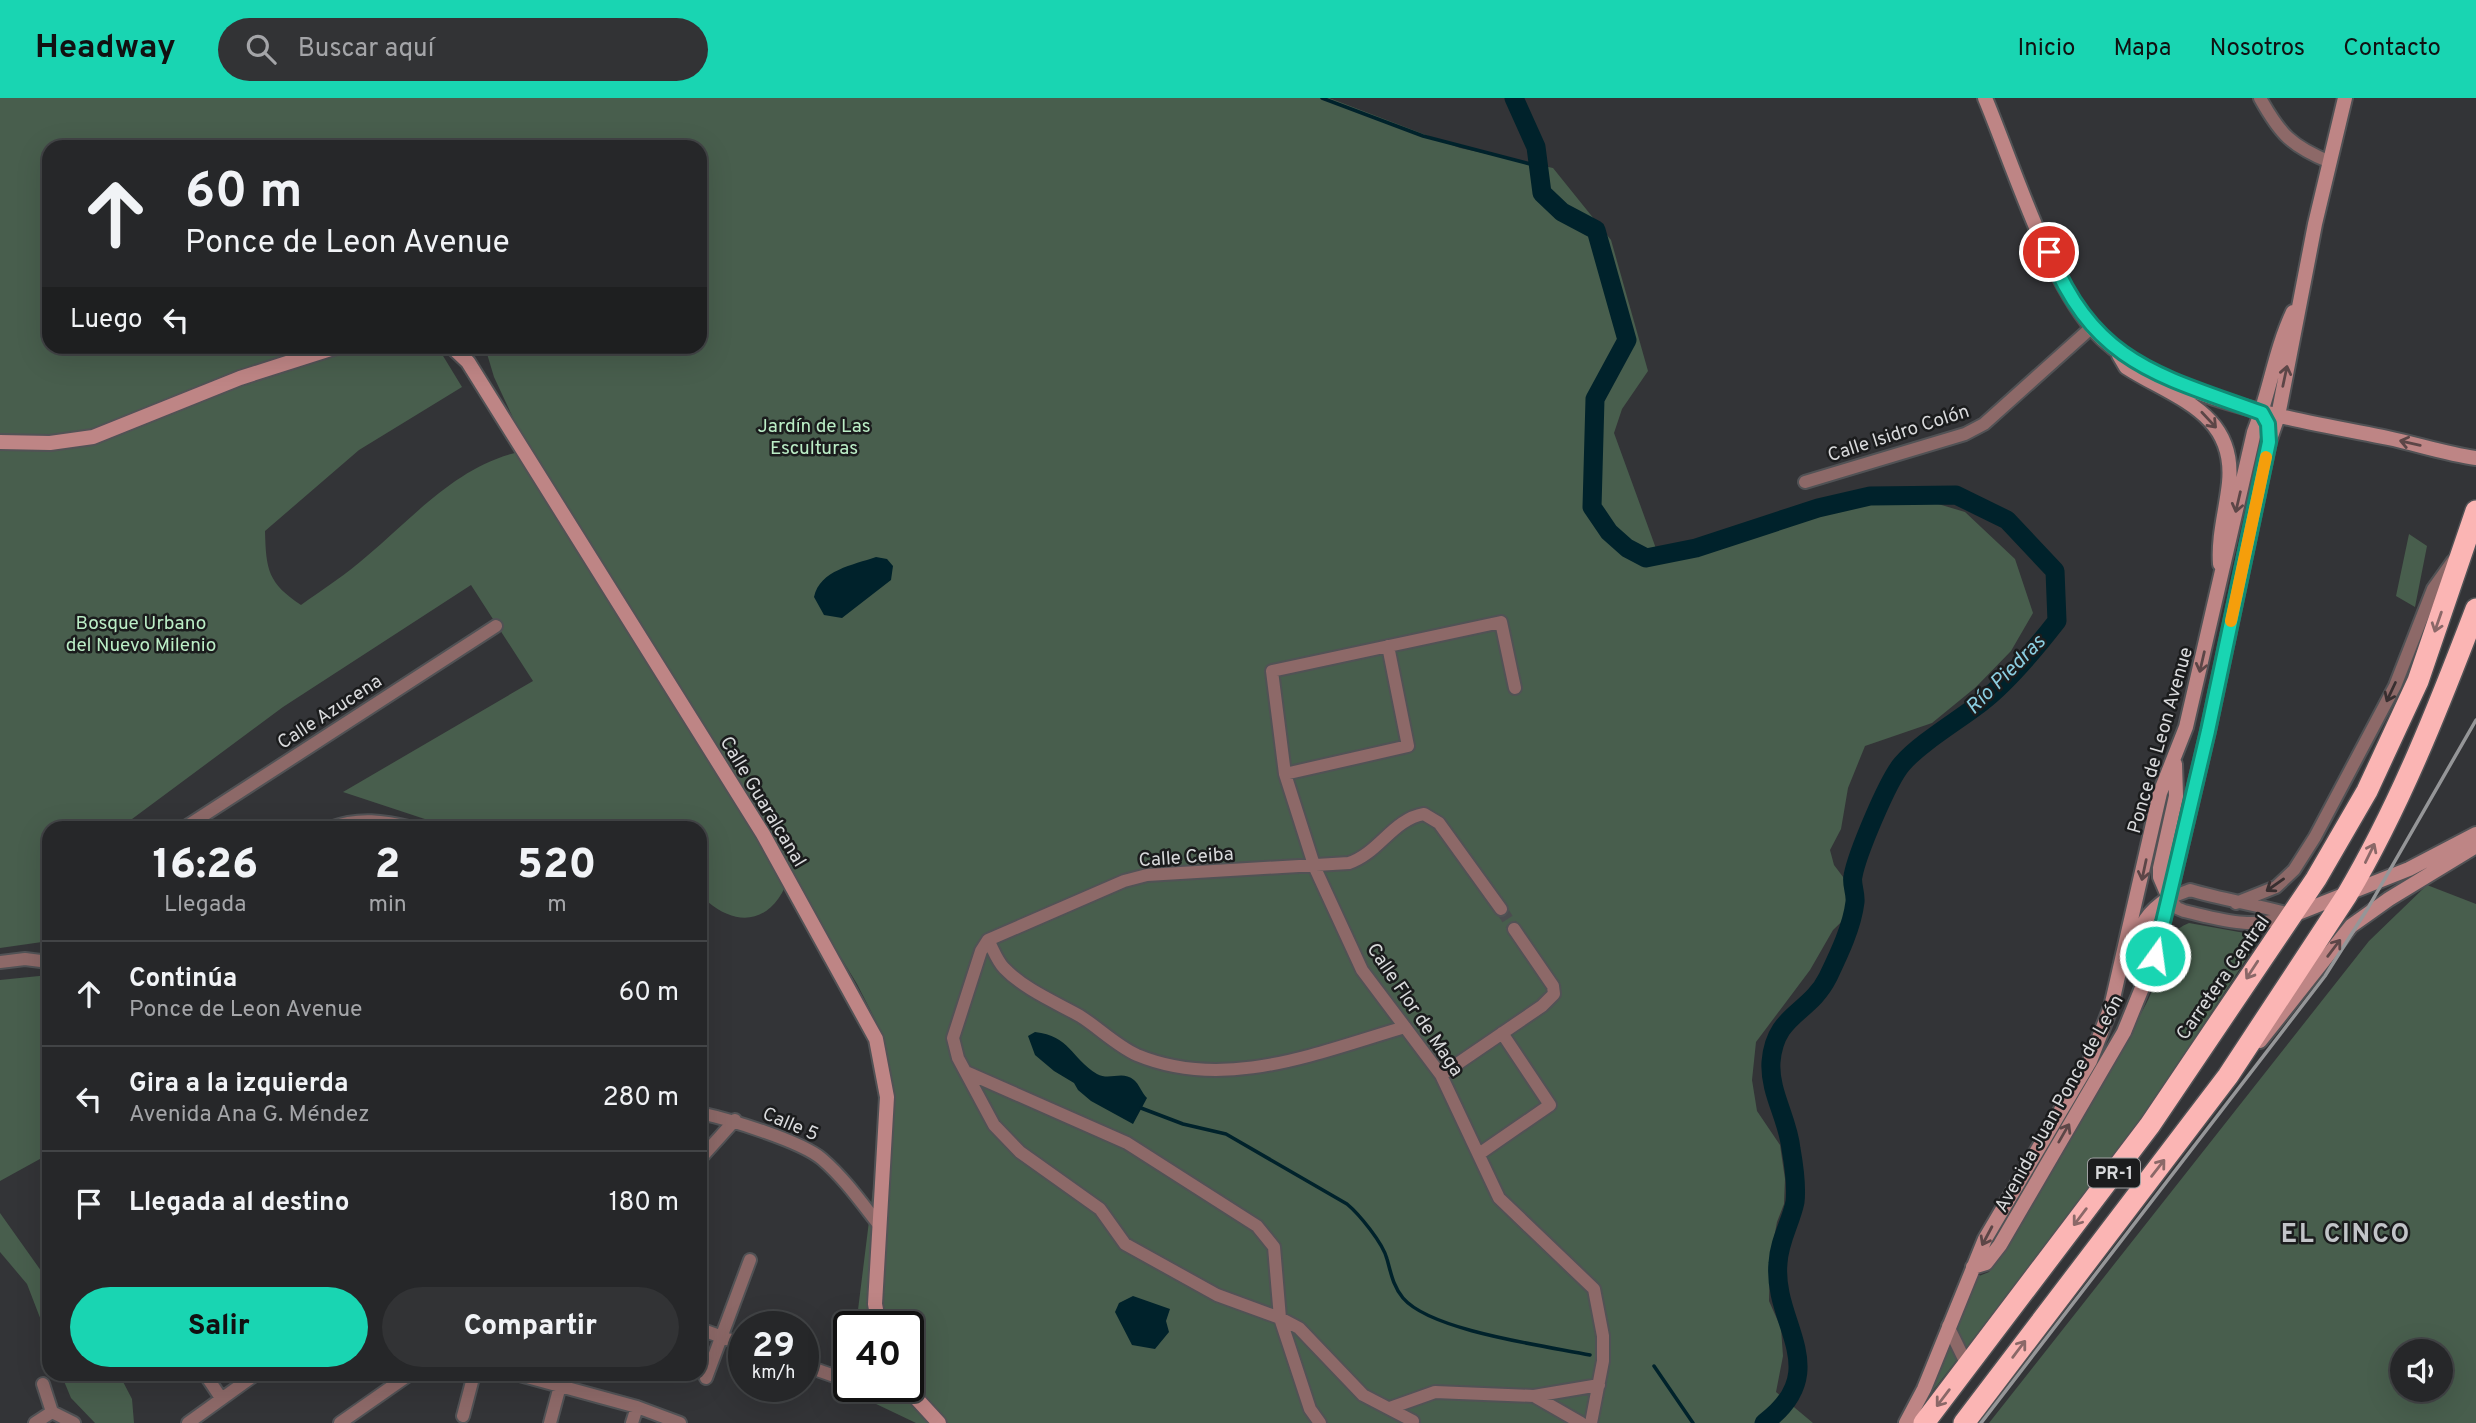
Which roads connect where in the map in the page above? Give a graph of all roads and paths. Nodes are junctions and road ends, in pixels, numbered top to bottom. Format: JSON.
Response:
{"nodes":[{"id":1,"x":1985,"y":98,"type":"edge"},
{"id":2,"x":2260,"y":98,"type":"edge"},
{"id":3,"x":2345,"y":98,"type":"edge"},
{"id":4,"x":2330,"y":162,"type":"junction"},
{"id":5,"x":2299,"y":300,"type":"junction"},
{"id":6,"x":2092,"y":327,"type":"junction"},
{"id":7,"x":2116,"y":351,"type":"junction"},
{"id":8,"x":315,"y":354,"type":"edge"},
{"id":9,"x":460,"y":354,"type":"edge"},
{"id":10,"x":2262,"y":413,"type":"junction"},
{"id":11,"x":2278,"y":416,"type":"junction"},
{"id":12,"x":0,"y":442,"type":"edge"},
{"id":13,"x":2269,"y":442,"type":"junction"},
{"id":14,"x":2476,"y":458,"type":"edge"},
{"id":15,"x":1805,"y":482,"type":"dead end"},
{"id":16,"x":2476,"y":510,"type":"edge"},
{"id":17,"x":2465,"y":544,"type":"junction"},
{"id":18,"x":2221,"y":582,"type":"junction"},
{"id":19,"x":2476,"y":609,"type":"edge"},
{"id":20,"x":496,"y":626,"type":"dead end"},
{"id":21,"x":1388,"y":646,"type":"junction"},
{"id":22,"x":1515,"y":688,"type":"dead end"},
{"id":23,"x":2174,"y":755,"type":"junction"},
{"id":24,"x":1285,"y":774,"type":"junction"},
{"id":25,"x":195,"y":821,"type":"edge"},
{"id":26,"x":2476,"y":834,"type":"edge"},
{"id":27,"x":2476,"y":846,"type":"edge"},
{"id":28,"x":1315,"y":868,"type":"junction"},
{"id":29,"x":2347,"y":895,"type":"junction"},
{"id":30,"x":2169,"y":898,"type":"junction"},
{"id":31,"x":2236,"y":903,"type":"junction"},
{"id":32,"x":1501,"y":909,"type":"tunnel mouth"},
{"id":33,"x":2293,"y":915,"type":"junction"},
{"id":34,"x":1514,"y":929,"type":"tunnel mouth"},
{"id":35,"x":988,"y":940,"type":"junction"},
{"id":36,"x":2305,"y":958,"type":"junction"},
{"id":37,"x":42,"y":961,"type":"edge"},
{"id":38,"x":0,"y":962,"type":"edge"},
{"id":39,"x":2112,"y":1007,"type":"junction"},
{"id":40,"x":1405,"y":1027,"type":"junction"},
{"id":41,"x":1502,"y":1033,"type":"junction"},
{"id":42,"x":966,"y":1072,"type":"junction"},
{"id":43,"x":1441,"y":1075,"type":"junction"},
{"id":44,"x":2228,"y":1076,"type":"junction"},
{"id":45,"x":707,"y":1114,"type":"edge"},
{"id":46,"x":735,"y":1120,"type":"junction"},
{"id":47,"x":707,"y":1154,"type":"edge"},
{"id":48,"x":1479,"y":1154,"type":"junction"},
{"id":49,"x":879,"y":1225,"type":"junction"},
{"id":50,"x":750,"y":1260,"type":"dead end"},
{"id":51,"x":1973,"y":1267,"type":"junction"},
{"id":52,"x":876,"y":1311,"type":"edge"},
{"id":53,"x":1280,"y":1318,"type":"junction"},
{"id":54,"x":1948,"y":1326,"type":"junction"},
{"id":55,"x":707,"y":1331,"type":"edge"},
{"id":56,"x":723,"y":1337,"type":"junction"},
{"id":57,"x":728,"y":1339,"type":"edge"},
{"id":58,"x":1967,"y":1365,"type":"junction"},
{"id":59,"x":707,"y":1376,"type":"edge"},
{"id":60,"x":210,"y":1381,"type":"edge"},
{"id":61,"x":246,"y":1381,"type":"edge"},
{"id":62,"x":400,"y":1381,"type":"edge"},
{"id":63,"x":472,"y":1381,"type":"edge"},
{"id":64,"x":542,"y":1381,"type":"edge"},
{"id":65,"x":43,"y":1384,"type":"dead end"},
{"id":66,"x":1599,"y":1385,"type":"junction"},
{"id":67,"x":560,"y":1386,"type":"junction"},
{"id":68,"x":1534,"y":1396,"type":"junction"},
{"id":69,"x":221,"y":1398,"type":"junction"},
{"id":70,"x":920,"y":1402,"type":"edge"},
{"id":71,"x":637,"y":1408,"type":"junction"},
{"id":72,"x":1390,"y":1408,"type":"junction"},
{"id":73,"x":52,"y":1412,"type":"junction"},
{"id":74,"x":463,"y":1416,"type":"dead end"},
{"id":75,"x":1413,"y":1421,"type":"dead end"},
{"id":76,"x":35,"y":1423,"type":"edge"},
{"id":77,"x":74,"y":1423,"type":"edge"},
{"id":78,"x":188,"y":1423,"type":"edge"},
{"id":79,"x":340,"y":1423,"type":"edge"},
{"id":80,"x":550,"y":1423,"type":"edge"},
{"id":81,"x":632,"y":1423,"type":"edge"},
{"id":82,"x":680,"y":1423,"type":"edge"},
{"id":83,"x":939,"y":1423,"type":"edge"},
{"id":84,"x":1320,"y":1423,"type":"edge"},
{"id":85,"x":1581,"y":1423,"type":"edge"},
{"id":86,"x":1591,"y":1423,"type":"edge"},
{"id":87,"x":1906,"y":1423,"type":"edge"},
{"id":88,"x":1924,"y":1423,"type":"edge"},
{"id":89,"x":1964,"y":1423,"type":"edge"}],
"edges":[{"from":1,"to":6,"type":"street"},
{"from":2,"to":4,"type":"street"},
{"from":3,"to":4,"type":"street","name":"Ponce de Leon Avenue"},
{"from":4,"to":5,"type":"street","name":"Ponce de Leon Avenue"},
{"from":5,"to":10,"type":"street","name":"Ponce de Leon Avenue"},
{"from":11,"to":5,"type":"street","name":"Ponce de Leon Avenue","one_way":true},
{"from":6,"to":7,"type":"street"},
{"from":6,"to":15,"type":"street","name":"Calle Isidro Colón"},
{"from":7,"to":10,"type":"street"},
{"from":7,"to":18,"type":"street","one_way":true},
{"from":8,"to":12,"type":"street"},
{"from":9,"to":49,"type":"street","name":"Calle Guaralcanal"},
{"from":10,"to":11,"type":"street"},
{"from":10,"to":13,"type":"street","name":"Ponce de Leon Avenue"},
{"from":10,"to":18,"type":"street","name":"Ponce de Leon Avenue","one_way":true},
{"from":11,"to":13,"type":"street","name":"Ponce de Leon Avenue"},
{"from":14,"to":11,"type":"street","one_way":true},
{"from":13,"to":30,"type":"street","name":"Avenida Juan Ponce de León"},
{"from":16,"to":17,"type":"highway","name":"Carretera Central","number":"PR-1"},
{"from":17,"to":31,"type":"street","one_way":true},
{"from":17,"to":33,"type":"highway","name":"Carretera Central","number":"PR-1","one_way":true},
{"from":18,"to":23,"type":"street","name":"Ponce de Leon Avenue","one_way":true},
{"from":29,"to":19,"type":"highway","number":"PR-1","one_way":true},
{"from":20,"to":25,"type":"street","name":"Calle Azucena"},
{"from":21,"to":22,"type":"street"},
{"from":21,"to":24,"type":"street","name":"Calle Flor de Maga"},
{"from":21,"to":24,"type":"street"},
{"from":23,"to":30,"type":"street"},
{"from":23,"to":39,"type":"street","name":"Avenida Juan Ponce de León","one_way":true},
{"from":24,"to":28,"type":"street","name":"Calle Flor de Maga"},
{"from":26,"to":29,"type":"street"},
{"from":44,"to":27,"type":"street","one_way":true},
{"from":28,"to":32,"type":"street","name":"Calle Ceiba"},
{"from":28,"to":35,"type":"street","name":"Calle Ceiba"},
{"from":28,"to":40,"type":"street","name":"Calle Flor de Maga"},
{"from":29,"to":33,"type":"street"},
{"from":29,"to":36,"type":"highway","number":"PR-1"},
{"from":30,"to":31,"type":"street"},
{"from":30,"to":33,"type":"street"},
{"from":30,"to":39,"type":"street"},
{"from":51,"to":30,"type":"street","name":"Avenida Juan Ponce de León","one_way":true},
{"from":31,"to":33,"type":"street"},
{"from":33,"to":36,"type":"highway"},
{"from":33,"to":58,"type":"highway","name":"Carretera Central","number":"PR-1","one_way":true},
{"from":34,"to":41,"type":"street"},
{"from":35,"to":40,"type":"street"},
{"from":35,"to":42,"type":"street"},
{"from":36,"to":44,"type":"highway","number":"PR-1"},
{"from":37,"to":38,"type":"street"},
{"from":39,"to":51,"type":"street","name":"Avenida Juan Ponce de León","one_way":true},
{"from":40,"to":43,"type":"street","name":"Calle Flor de Maga"},
{"from":41,"to":43,"type":"street"},
{"from":41,"to":48,"type":"street"},
{"from":42,"to":53,"type":"street"},
{"from":42,"to":53,"type":"street"},
{"from":43,"to":48,"type":"street","name":"Calle Flor de Maga"},
{"from":89,"to":44,"type":"highway","number":"PR-1","one_way":true},
{"from":45,"to":46,"type":"street","name":"Calle 5"},
{"from":46,"to":47,"type":"street"},
{"from":46,"to":49,"type":"street","name":"Calle 5"},
{"from":48,"to":66,"type":"street","name":"Calle Flor de Maga"},
{"from":49,"to":52,"type":"street","name":"Calle Guaralcanal"},
{"from":50,"to":56,"type":"street"},
{"from":51,"to":54,"type":"street","name":"Avenida Juan Ponce de León"},
{"from":53,"to":72,"type":"street"},
{"from":53,"to":84,"type":"street"},
{"from":54,"to":58,"type":"street"},
{"from":54,"to":87,"type":"street","name":"Avenida Juan Ponce de León"},
{"from":55,"to":56,"type":"street"},
{"from":56,"to":57,"type":"street"},
{"from":56,"to":59,"type":"street"},
{"from":58,"to":88,"type":"highway","name":"Carretera Central","number":"PR-1","one_way":true},
{"from":60,"to":69,"type":"street"},
{"from":61,"to":69,"type":"street"},
{"from":62,"to":79,"type":"street"},
{"from":63,"to":74,"type":"street"},
{"from":64,"to":67,"type":"street"},
{"from":65,"to":73,"type":"street"},
{"from":66,"to":68,"type":"street"},
{"from":66,"to":86,"type":"street"},
{"from":67,"to":71,"type":"street"},
{"from":67,"to":80,"type":"street"},
{"from":68,"to":72,"type":"street"},
{"from":68,"to":85,"type":"street"},
{"from":69,"to":78,"type":"street"},
{"from":70,"to":83,"type":"street"},
{"from":71,"to":81,"type":"street"},
{"from":71,"to":82,"type":"street"},
{"from":72,"to":75,"type":"street"},
{"from":73,"to":76,"type":"street"},
{"from":73,"to":77,"type":"street"}]}
